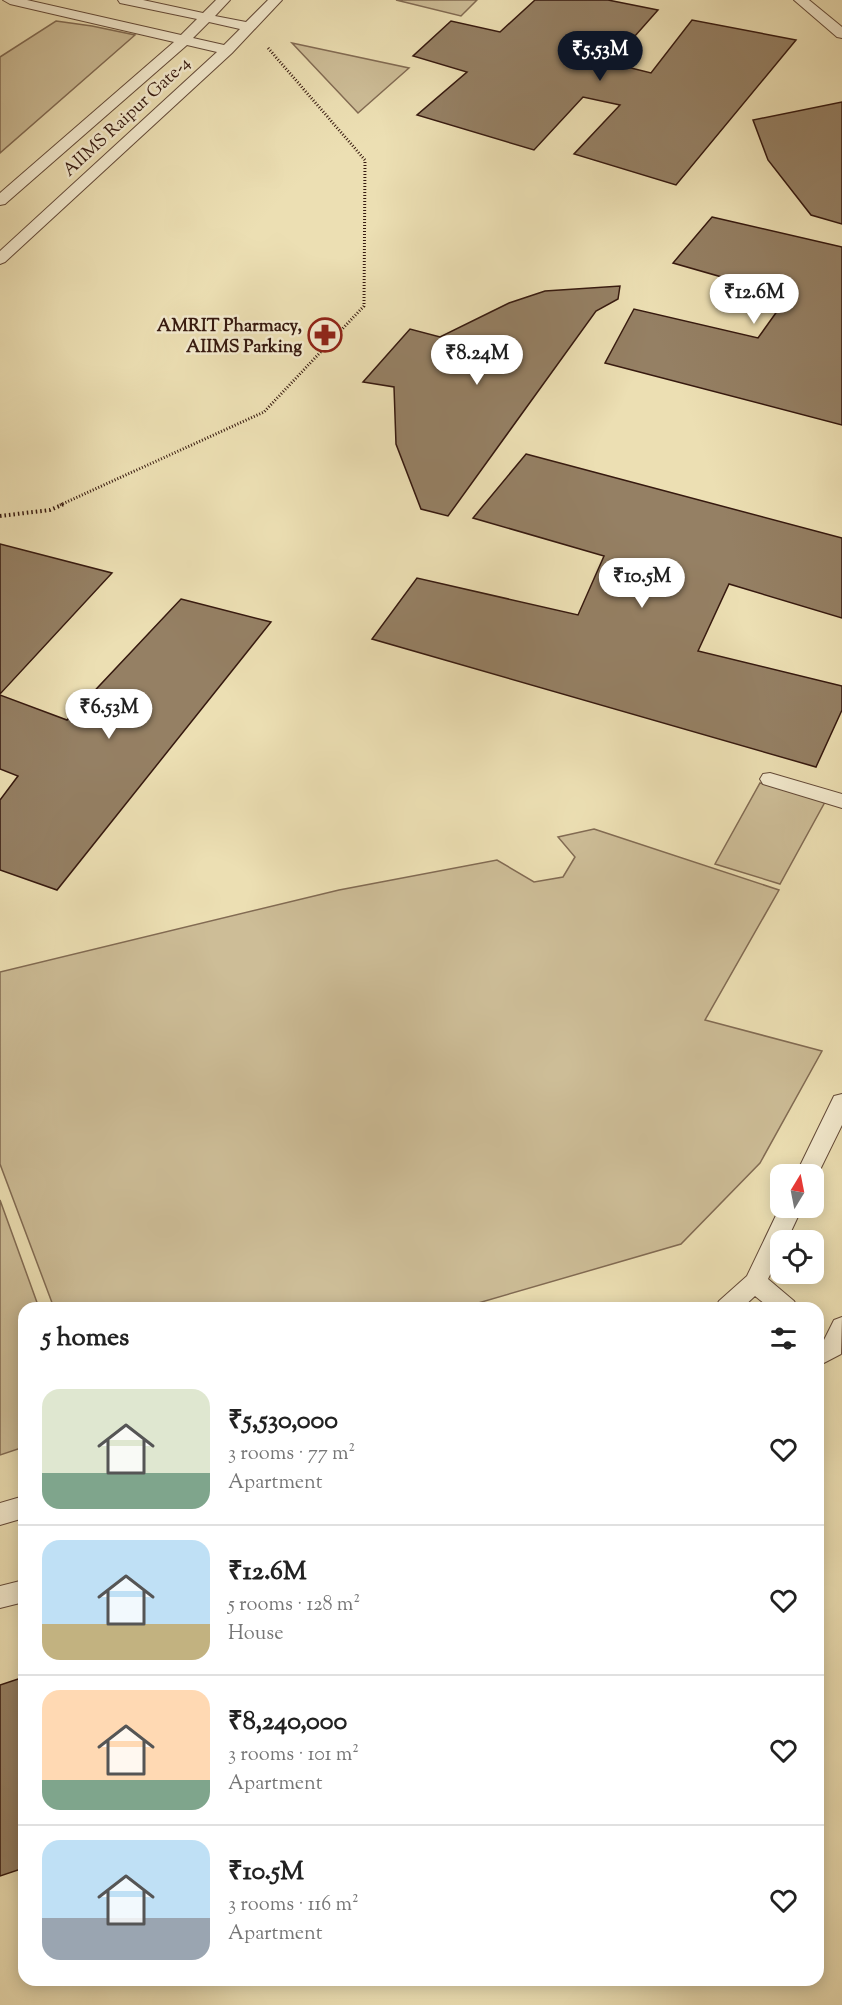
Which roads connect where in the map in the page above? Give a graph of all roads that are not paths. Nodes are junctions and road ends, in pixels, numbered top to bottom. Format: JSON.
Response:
{"nodes":[{"id":1,"x":10,"y":0,"type":"edge"},
{"id":2,"x":125,"y":0,"type":"edge"},
{"id":3,"x":223,"y":0,"type":"edge"},
{"id":4,"x":275,"y":0,"type":"edge"},
{"id":5,"x":801,"y":0,"type":"edge"},
{"id":6,"x":206,"y":18,"type":"junction"},
{"id":7,"x":250,"y":27,"type":"junction"},
{"id":8,"x":842,"y":34,"type":"edge"},
{"id":9,"x":184,"y":40,"type":"junction"},
{"id":10,"x":227,"y":50,"type":"junction"},
{"id":11,"x":0,"y":201,"type":"edge"},
{"id":12,"x":0,"y":259,"type":"edge"},
{"id":13,"x":770,"y":779,"type":"dead end"},
{"id":14,"x":842,"y":801,"type":"edge"},
{"id":15,"x":842,"y":1102,"type":"edge"},
{"id":16,"x":812,"y":1164,"type":"edge"},
{"id":17,"x":786,"y":1218,"type":"edge"},
{"id":18,"x":755,"y":1282,"type":"junction"},
{"id":19,"x":733,"y":1302,"type":"edge"},
{"id":20,"x":779,"y":1302,"type":"edge"},
{"id":21,"x":18,"y":1509,"type":"edge"},
{"id":22,"x":0,"y":1514,"type":"edge"},
{"id":23,"x":18,"y":1592,"type":"edge"},
{"id":24,"x":0,"y":1597,"type":"edge"}],
"edges":[{"from":1,"to":9,"type":"lane"},
{"from":2,"to":6,"type":"lane"},
{"from":3,"to":6,"type":"lane","name":"AIIMS Raipur Gate-4"},
{"from":4,"to":7,"type":"lane","name":"AIIMS Raipur Gate-4"},
{"from":5,"to":8,"type":"lane"},
{"from":6,"to":7,"type":"lane"},
{"from":6,"to":9,"type":"lane","name":"AIIMS Raipur Gate-4"},
{"from":7,"to":10,"type":"lane","name":"AIIMS Raipur Gate-4"},
{"from":9,"to":10,"type":"lane"},
{"from":9,"to":11,"type":"lane","name":"AIIMS Raipur Gate-4"},
{"from":10,"to":12,"type":"lane","name":"AIIMS Raipur Gate-4"},
{"from":13,"to":14,"type":"lane"},
{"from":15,"to":16,"type":"lane"},
{"from":17,"to":18,"type":"lane"},
{"from":18,"to":19,"type":"lane"},
{"from":18,"to":20,"type":"lane"},
{"from":21,"to":22,"type":"lane"},
{"from":23,"to":24,"type":"lane"}]}
